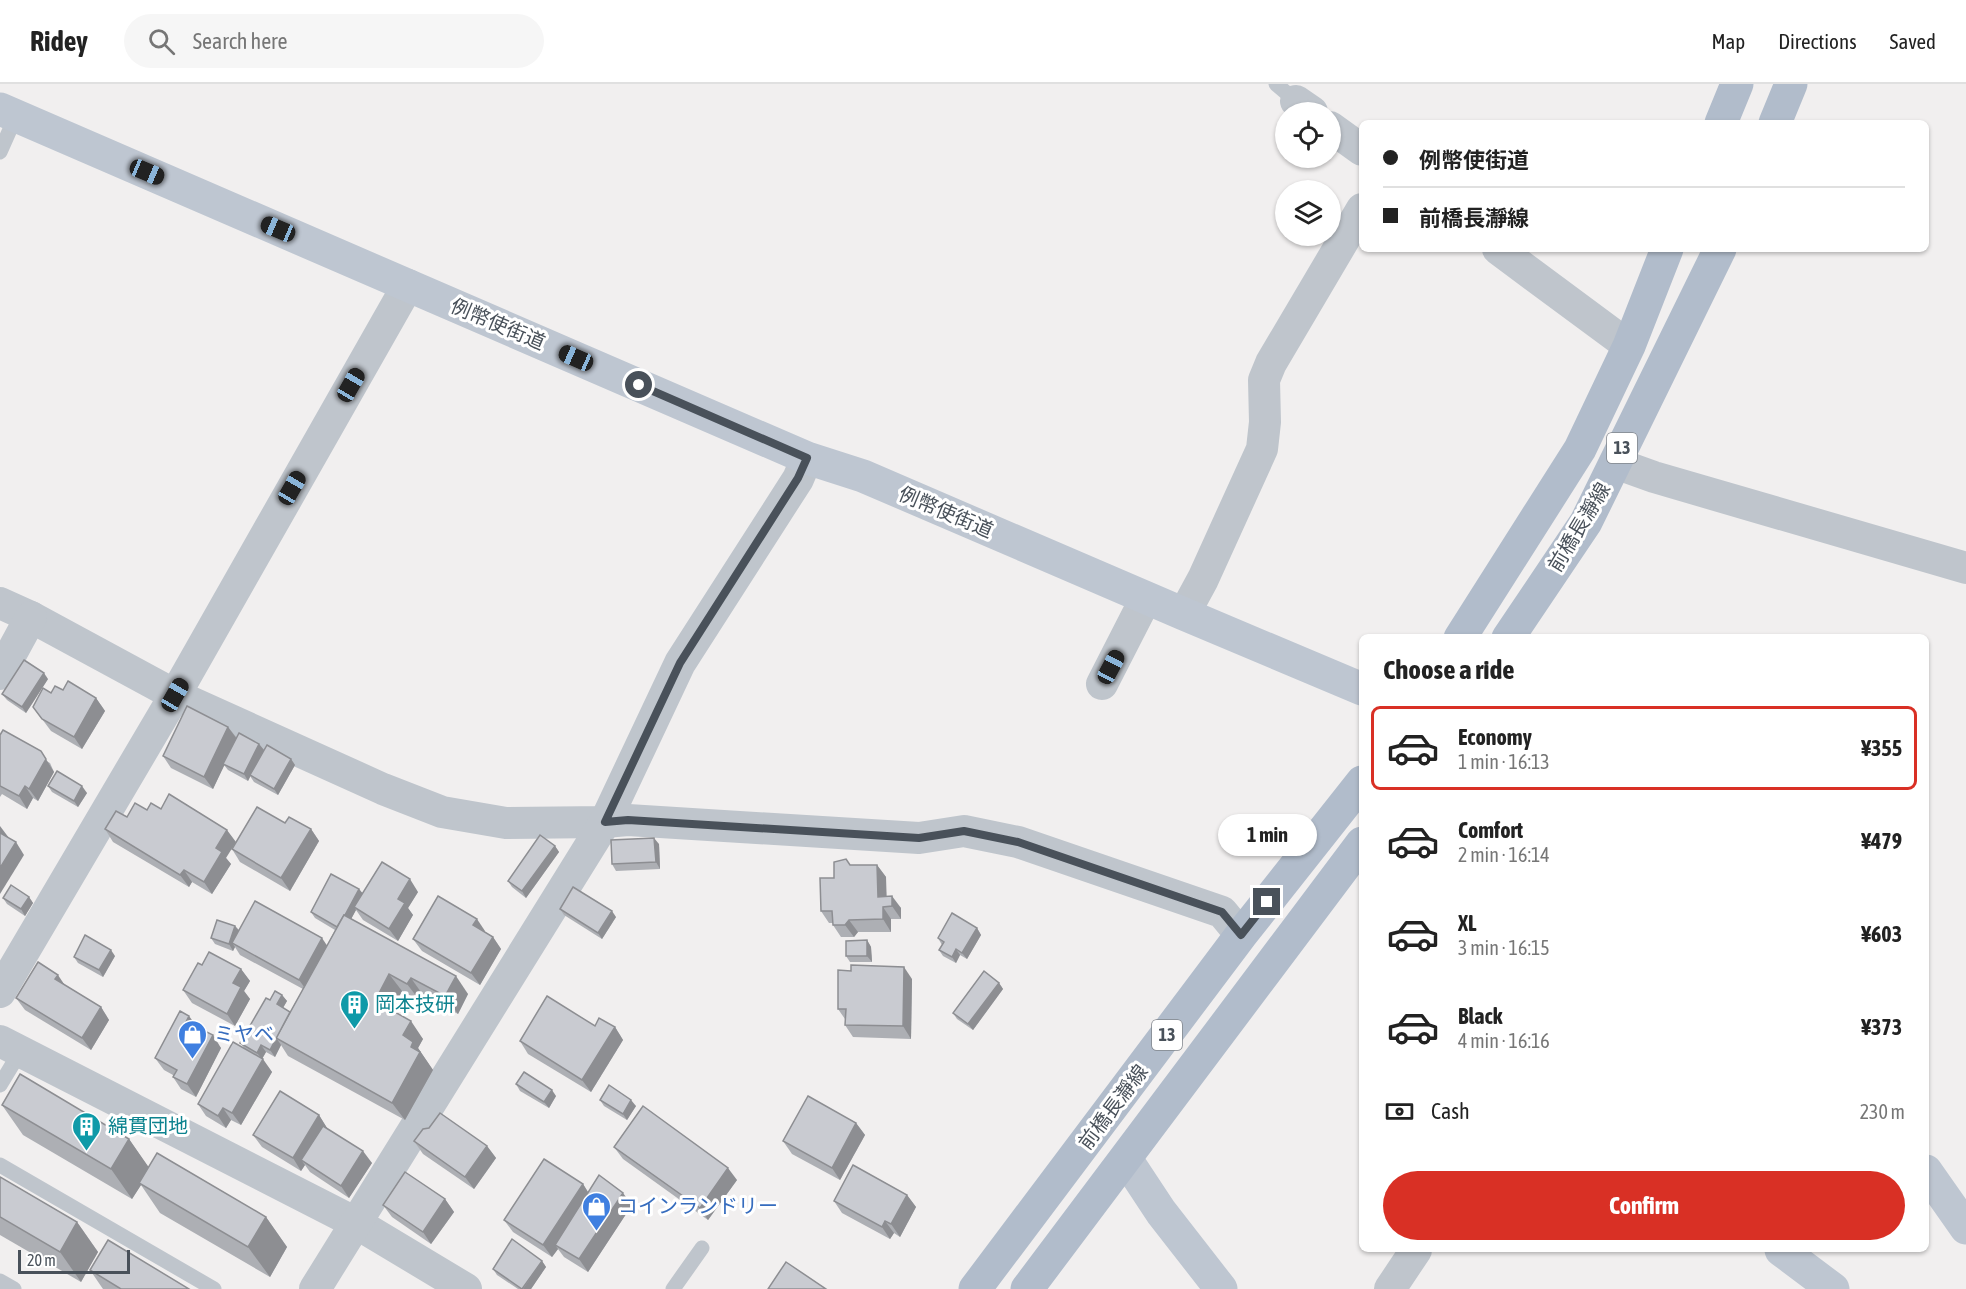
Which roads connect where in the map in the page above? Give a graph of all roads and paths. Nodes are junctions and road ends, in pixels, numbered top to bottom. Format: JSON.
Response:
{"nodes":[{"id":1,"x":1737,"y":84,"type":"edge"},
{"id":2,"x":1791,"y":84,"type":"edge"},
{"id":3,"x":8,"y":112,"type":"edge"},
{"id":4,"x":1722,"y":120,"type":"edge"},
{"id":5,"x":1776,"y":120,"type":"edge"},
{"id":6,"x":1341,"y":135,"type":"edge"},
{"id":7,"x":1359,"y":148,"type":"edge"},
{"id":8,"x":0,"y":152,"type":"edge"},
{"id":9,"x":1359,"y":214,"type":"edge"},
{"id":10,"x":1502,"y":252,"type":"edge"},
{"id":11,"x":1666,"y":252,"type":"edge"},
{"id":12,"x":1719,"y":252,"type":"edge"},
{"id":13,"x":408,"y":285,"type":"junction"},
{"id":14,"x":1629,"y":346,"type":"junction"},
{"id":15,"x":807,"y":458,"type":"junction"},
{"id":16,"x":1615,"y":463,"type":"junction"},
{"id":17,"x":1966,"y":568,"type":"edge"},
{"id":18,"x":1146,"y":598,"type":"junction"},
{"id":19,"x":0,"y":603,"type":"edge"},
{"id":20,"x":1184,"y":614,"type":"junction"},
{"id":21,"x":31,"y":617,"type":"junction"},
{"id":22,"x":1463,"y":634,"type":"edge"},
{"id":23,"x":1511,"y":634,"type":"edge"},
{"id":24,"x":0,"y":674,"type":"edge"},
{"id":25,"x":1102,"y":684,"type":"dead end"},
{"id":26,"x":1359,"y":688,"type":"edge"},
{"id":27,"x":175,"y":695,"type":"junction"},
{"id":28,"x":1359,"y":786,"type":"edge"},
{"id":29,"x":605,"y":822,"type":"junction"},
{"id":30,"x":1359,"y":847,"type":"edge"},
{"id":31,"x":1241,"y":935,"type":"junction"},
{"id":32,"x":0,"y":992,"type":"edge"},
{"id":33,"x":10,"y":1046,"type":"edge"},
{"id":34,"x":0,"y":1085,"type":"edge"},
{"id":35,"x":1126,"y":1159,"type":"junction"},
{"id":36,"x":0,"y":1165,"type":"edge"},
{"id":37,"x":1929,"y":1175,"type":"edge"},
{"id":38,"x":356,"y":1223,"type":"junction"},
{"id":39,"x":1966,"y":1228,"type":"edge"},
{"id":40,"x":702,"y":1248,"type":"dead end"},
{"id":41,"x":1415,"y":1252,"type":"edge"},
{"id":42,"x":1784,"y":1252,"type":"edge"},
{"id":43,"x":0,"y":1281,"type":"edge"},
{"id":44,"x":14,"y":1289,"type":"edge"},
{"id":45,"x":214,"y":1289,"type":"edge"},
{"id":46,"x":315,"y":1289,"type":"edge"},
{"id":47,"x":466,"y":1289,"type":"edge"},
{"id":48,"x":673,"y":1289,"type":"edge"},
{"id":49,"x":975,"y":1289,"type":"edge"},
{"id":50,"x":1027,"y":1289,"type":"edge"},
{"id":51,"x":1221,"y":1289,"type":"edge"},
{"id":52,"x":1390,"y":1289,"type":"edge"},
{"id":53,"x":1833,"y":1289,"type":"edge"}],
"edges":[{"from":1,"to":4,"type":"main road"},
{"from":2,"to":5,"type":"main road"},
{"from":3,"to":8,"type":"lane"},
{"from":3,"to":13,"type":"main road","name":"例幣使街道"},
{"from":6,"to":7,"type":"street"},
{"from":9,"to":20,"type":"street"},
{"from":10,"to":14,"type":"street"},
{"from":11,"to":14,"type":"main road","name":"前橋長瀞線","number":"13"},
{"from":12,"to":16,"type":"main road","name":"前橋長瀞線","number":"13"},
{"from":13,"to":15,"type":"main road","name":"例幣使街道"},
{"from":13,"to":27,"type":"street"},
{"from":14,"to":22,"type":"main road","name":"前橋長瀞線","number":"13"},
{"from":15,"to":18,"type":"main road","name":"例幣使街道"},
{"from":15,"to":29,"type":"street"},
{"from":16,"to":17,"type":"street"},
{"from":16,"to":23,"type":"main road","name":"前橋長瀞線","number":"13"},
{"from":18,"to":20,"type":"main road","name":"例幣使街道"},
{"from":18,"to":25,"type":"street"},
{"from":19,"to":21,"type":"street"},
{"from":20,"to":26,"type":"main road","name":"例幣使街道"},
{"from":21,"to":24,"type":"street"},
{"from":21,"to":27,"type":"street"},
{"from":27,"to":29,"type":"street"},
{"from":27,"to":32,"type":"street"},
{"from":28,"to":31,"type":"main road","name":"前橋長瀞線","number":"13"},
{"from":29,"to":31,"type":"street"},
{"from":29,"to":38,"type":"street"},
{"from":30,"to":35,"type":"main road","number":"13"},
{"from":31,"to":49,"type":"main road","name":"前橋長瀞線","number":"13"},
{"from":33,"to":34,"type":"lane"},
{"from":33,"to":38,"type":"street"},
{"from":35,"to":50,"type":"main road","number":"13"},
{"from":35,"to":51,"type":"main road"},
{"from":36,"to":45,"type":"lane"},
{"from":37,"to":39,"type":"main road"},
{"from":38,"to":46,"type":"street"},
{"from":38,"to":47,"type":"street"},
{"from":40,"to":48,"type":"lane"},
{"from":41,"to":52,"type":"street"},
{"from":42,"to":53,"type":"main road"},
{"from":43,"to":44,"type":"lane"}]}
